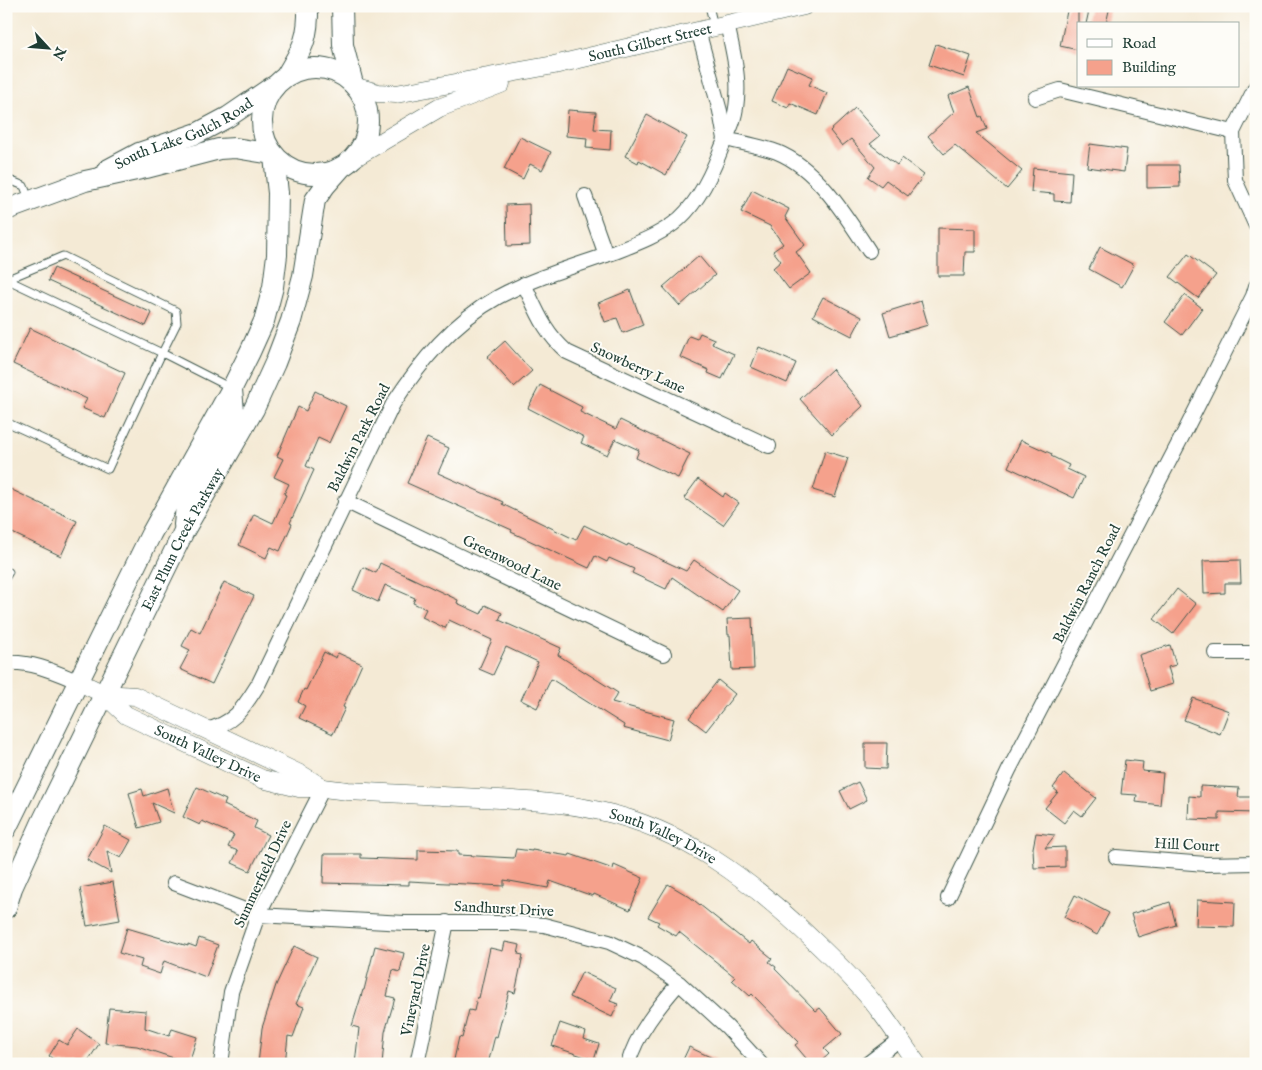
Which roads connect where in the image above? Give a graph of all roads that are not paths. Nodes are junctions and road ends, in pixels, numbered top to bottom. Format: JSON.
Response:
{"nodes":[{"id":1,"x":308,"y":6,"type":"edge"},
{"id":2,"x":342,"y":6,"type":"edge"},
{"id":3,"x":709,"y":6,"type":"edge"},
{"id":4,"x":804,"y":6,"type":"edge"},
{"id":5,"x":713,"y":27,"type":"junction"},
{"id":6,"x":554,"y":64,"type":"junction"},
{"id":7,"x":282,"y":79,"type":"junction"},
{"id":8,"x":354,"y":85,"type":"junction"},
{"id":9,"x":1256,"y":86,"type":"edge"},
{"id":10,"x":1034,"y":98,"type":"dead end"},
{"id":11,"x":1232,"y":132,"type":"junction"},
{"id":12,"x":725,"y":139,"type":"junction"},
{"id":13,"x":273,"y":155,"type":"junction"},
{"id":14,"x":347,"y":163,"type":"junction"},
{"id":15,"x":85,"y":181,"type":"junction"},
{"id":16,"x":6,"y":182,"type":"edge"},
{"id":17,"x":585,"y":196,"type":"dead end"},
{"id":18,"x":30,"y":201,"type":"junction"},
{"id":19,"x":6,"y":210,"type":"edge"},
{"id":20,"x":1256,"y":226,"type":"edge"},
{"id":21,"x":869,"y":251,"type":"dead end"},
{"id":22,"x":606,"y":255,"type":"junction"},
{"id":23,"x":7,"y":279,"type":"edge"},
{"id":24,"x":524,"y":284,"type":"junction"},
{"id":25,"x":1256,"y":286,"type":"edge"},
{"id":26,"x":162,"y":353,"type":"junction"},
{"id":27,"x":232,"y":388,"type":"junction"},
{"id":28,"x":6,"y":422,"type":"edge"},
{"id":29,"x":769,"y":446,"type":"dead end"},
{"id":30,"x":345,"y":501,"type":"junction"},
{"id":31,"x":184,"y":532,"type":"junction"},
{"id":32,"x":6,"y":571,"type":"edge"},
{"id":33,"x":6,"y":577,"type":"edge"},
{"id":34,"x":1215,"y":653,"type":"dead end"},
{"id":35,"x":664,"y":654,"type":"dead end"},
{"id":36,"x":1256,"y":654,"type":"edge"},
{"id":37,"x":6,"y":663,"type":"edge"},
{"id":38,"x":78,"y":682,"type":"junction"},
{"id":39,"x":104,"y":694,"type":"junction"},
{"id":40,"x":205,"y":730,"type":"junction"},
{"id":41,"x":323,"y":788,"type":"junction"},
{"id":42,"x":6,"y":830,"type":"edge"},
{"id":43,"x":1116,"y":857,"type":"dead end"},
{"id":44,"x":1256,"y":863,"type":"edge"},
{"id":45,"x":174,"y":883,"type":"dead end"},
{"id":46,"x":948,"y":898,"type":"dead end"},
{"id":47,"x":6,"y":908,"type":"edge"},
{"id":48,"x":258,"y":915,"type":"junction"},
{"id":49,"x":448,"y":922,"type":"junction"},
{"id":50,"x":679,"y":983,"type":"junction"},
{"id":51,"x":900,"y":1039,"type":"junction"},
{"id":52,"x":221,"y":1064,"type":"edge"},
{"id":53,"x":417,"y":1064,"type":"edge"},
{"id":54,"x":628,"y":1064,"type":"edge"},
{"id":55,"x":761,"y":1064,"type":"edge"},
{"id":56,"x":867,"y":1064,"type":"edge"},
{"id":57,"x":917,"y":1064,"type":"edge"}],
"edges":[{"from":1,"to":7,"type":"main road"},
{"from":2,"to":8,"type":"main road"},
{"from":3,"to":5,"type":"lane"},
{"from":4,"to":5,"type":"street","name":"South Gilbert Street"},
{"from":5,"to":6,"type":"street","name":"South Gilbert Street"},
{"from":5,"to":12,"type":"street"},
{"from":5,"to":12,"type":"street","name":"Baldwin Park Road"},
{"from":6,"to":8,"type":"street","name":"South Gilbert Street"},
{"from":6,"to":14,"type":"street","name":"South Gilbert Street"},
{"from":7,"to":8,"type":"main road"},
{"from":7,"to":13,"type":"main road"},
{"from":7,"to":15,"type":"main road","name":"South Lake Gulch Road"},
{"from":8,"to":14,"type":"main road"},
{"from":9,"to":11,"type":"street"},
{"from":10,"to":11,"type":"street"},
{"from":11,"to":20,"type":"street"},
{"from":12,"to":21,"type":"street"},
{"from":12,"to":22,"type":"street","name":"Baldwin Park Road"},
{"from":13,"to":14,"type":"main road"},
{"from":13,"to":15,"type":"main road","name":"South Lake Gulch Road"},
{"from":13,"to":27,"type":"main road","name":"East Plum Creek Parkway"},
{"from":14,"to":31,"type":"main road","name":"East Plum Creek Parkway"},
{"from":15,"to":18,"type":"main road","name":"South Lake Gulch Road"},
{"from":16,"to":18,"type":"lane"},
{"from":17,"to":22,"type":"street"},
{"from":18,"to":19,"type":"main road","name":"South Lake Gulch Road"},
{"from":22,"to":24,"type":"street","name":"Baldwin Park Road"},
{"from":23,"to":26,"type":"lane"},
{"from":23,"to":26,"type":"lane"},
{"from":24,"to":29,"type":"street","name":"Snowberry Lane"},
{"from":24,"to":30,"type":"street","name":"Baldwin Park Road"},
{"from":25,"to":46,"type":"street","name":"Baldwin Ranch Road"},
{"from":26,"to":27,"type":"lane"},
{"from":26,"to":28,"type":"lane"},
{"from":27,"to":31,"type":"main road"},
{"from":27,"to":38,"type":"main road","name":"East Plum Creek Parkway"},
{"from":30,"to":35,"type":"street","name":"Greenwood Lane"},
{"from":30,"to":40,"type":"street","name":"Baldwin Park Road"},
{"from":31,"to":39,"type":"main road","name":"East Plum Creek Parkway"},
{"from":32,"to":33,"type":"lane"},
{"from":34,"to":36,"type":"street"},
{"from":37,"to":38,"type":"street"},
{"from":38,"to":39,"type":"street","name":"South Valley Drive"},
{"from":38,"to":42,"type":"main road","name":"East Plum Creek Parkway"},
{"from":39,"to":40,"type":"street","name":"South Valley Drive"},
{"from":39,"to":41,"type":"street","name":"South Valley Drive"},
{"from":39,"to":47,"type":"main road","name":"East Plum Creek Parkway"},
{"from":40,"to":41,"type":"street","name":"South Valley Drive"},
{"from":41,"to":48,"type":"street","name":"Summerfield Drive"},
{"from":41,"to":51,"type":"street","name":"South Valley Drive"},
{"from":43,"to":44,"type":"street","name":"Hill Court"},
{"from":45,"to":48,"type":"street","name":"Sandhurst Drive"},
{"from":48,"to":49,"type":"street","name":"Sandhurst Drive"},
{"from":48,"to":52,"type":"street","name":"Summerfield Drive"},
{"from":49,"to":50,"type":"street","name":"Sandhurst Drive"},
{"from":49,"to":53,"type":"street","name":"Vineyard Drive"},
{"from":50,"to":54,"type":"street"},
{"from":50,"to":55,"type":"street","name":"Sandhurst Drive"},
{"from":51,"to":56,"type":"street"},
{"from":51,"to":57,"type":"street","name":"South Valley Drive"}]}
